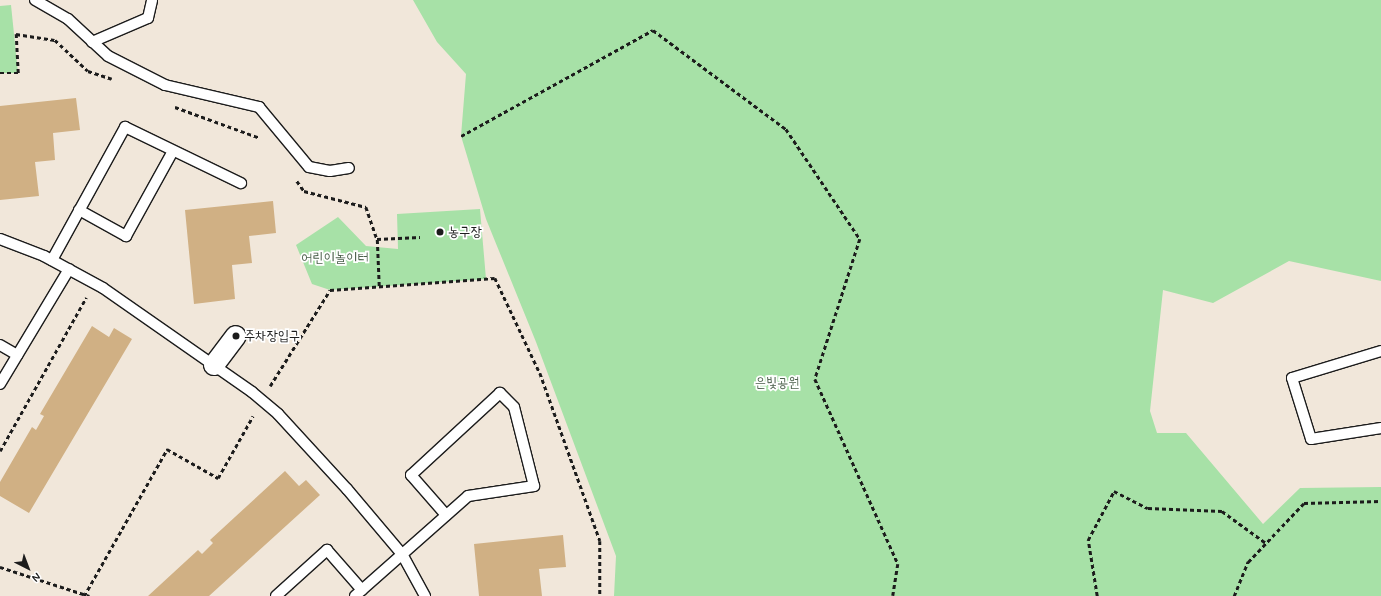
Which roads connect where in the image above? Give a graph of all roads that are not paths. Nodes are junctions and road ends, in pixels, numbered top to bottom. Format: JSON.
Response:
{"nodes":[{"id":1,"x":35,"y":0,"type":"edge"},
{"id":2,"x":152,"y":0,"type":"edge"},
{"id":3,"x":92,"y":42,"type":"junction"},
{"id":4,"x":173,"y":150,"type":"junction"},
{"id":5,"x":349,"y":168,"type":"dead end"},
{"id":6,"x":241,"y":183,"type":"dead end"},
{"id":7,"x":79,"y":210,"type":"junction"},
{"id":8,"x":0,"y":239,"type":"edge"},
{"id":9,"x":52,"y":260,"type":"junction"},
{"id":10,"x":69,"y":269,"type":"junction"},
{"id":11,"x":236,"y":336,"type":"dead end"},
{"id":12,"x":0,"y":345,"type":"edge"},
{"id":13,"x":1381,"y":351,"type":"edge"},
{"id":14,"x":17,"y":355,"type":"junction"},
{"id":15,"x":214,"y":365,"type":"junction"},
{"id":16,"x":0,"y":384,"type":"edge"},
{"id":17,"x":1381,"y":428,"type":"edge"},
{"id":18,"x":446,"y":515,"type":"junction"},
{"id":19,"x":402,"y":554,"type":"junction"},
{"id":20,"x":358,"y":593,"type":"edge"},
{"id":21,"x":276,"y":596,"type":"edge"},
{"id":22,"x":425,"y":596,"type":"edge"}],
"edges":[{"from":1,"to":3,"type":"lane"},
{"from":2,"to":3,"type":"lane"},
{"from":3,"to":5,"type":"lane"},
{"from":4,"to":6,"type":"lane"},
{"from":4,"to":7,"type":"lane"},
{"from":4,"to":7,"type":"lane"},
{"from":7,"to":9,"type":"lane"},
{"from":8,"to":9,"type":"lane"},
{"from":9,"to":10,"type":"lane"},
{"from":10,"to":14,"type":"lane"},
{"from":10,"to":15,"type":"lane"},
{"from":11,"to":15,"type":"street"},
{"from":12,"to":14,"type":"lane"},
{"from":13,"to":17,"type":"lane"},
{"from":14,"to":16,"type":"lane"},
{"from":15,"to":19,"type":"lane"},
{"from":18,"to":18,"type":"lane"},
{"from":18,"to":19,"type":"lane"},
{"from":19,"to":20,"type":"lane"},
{"from":19,"to":22,"type":"lane"},
{"from":20,"to":21,"type":"lane"}]}
